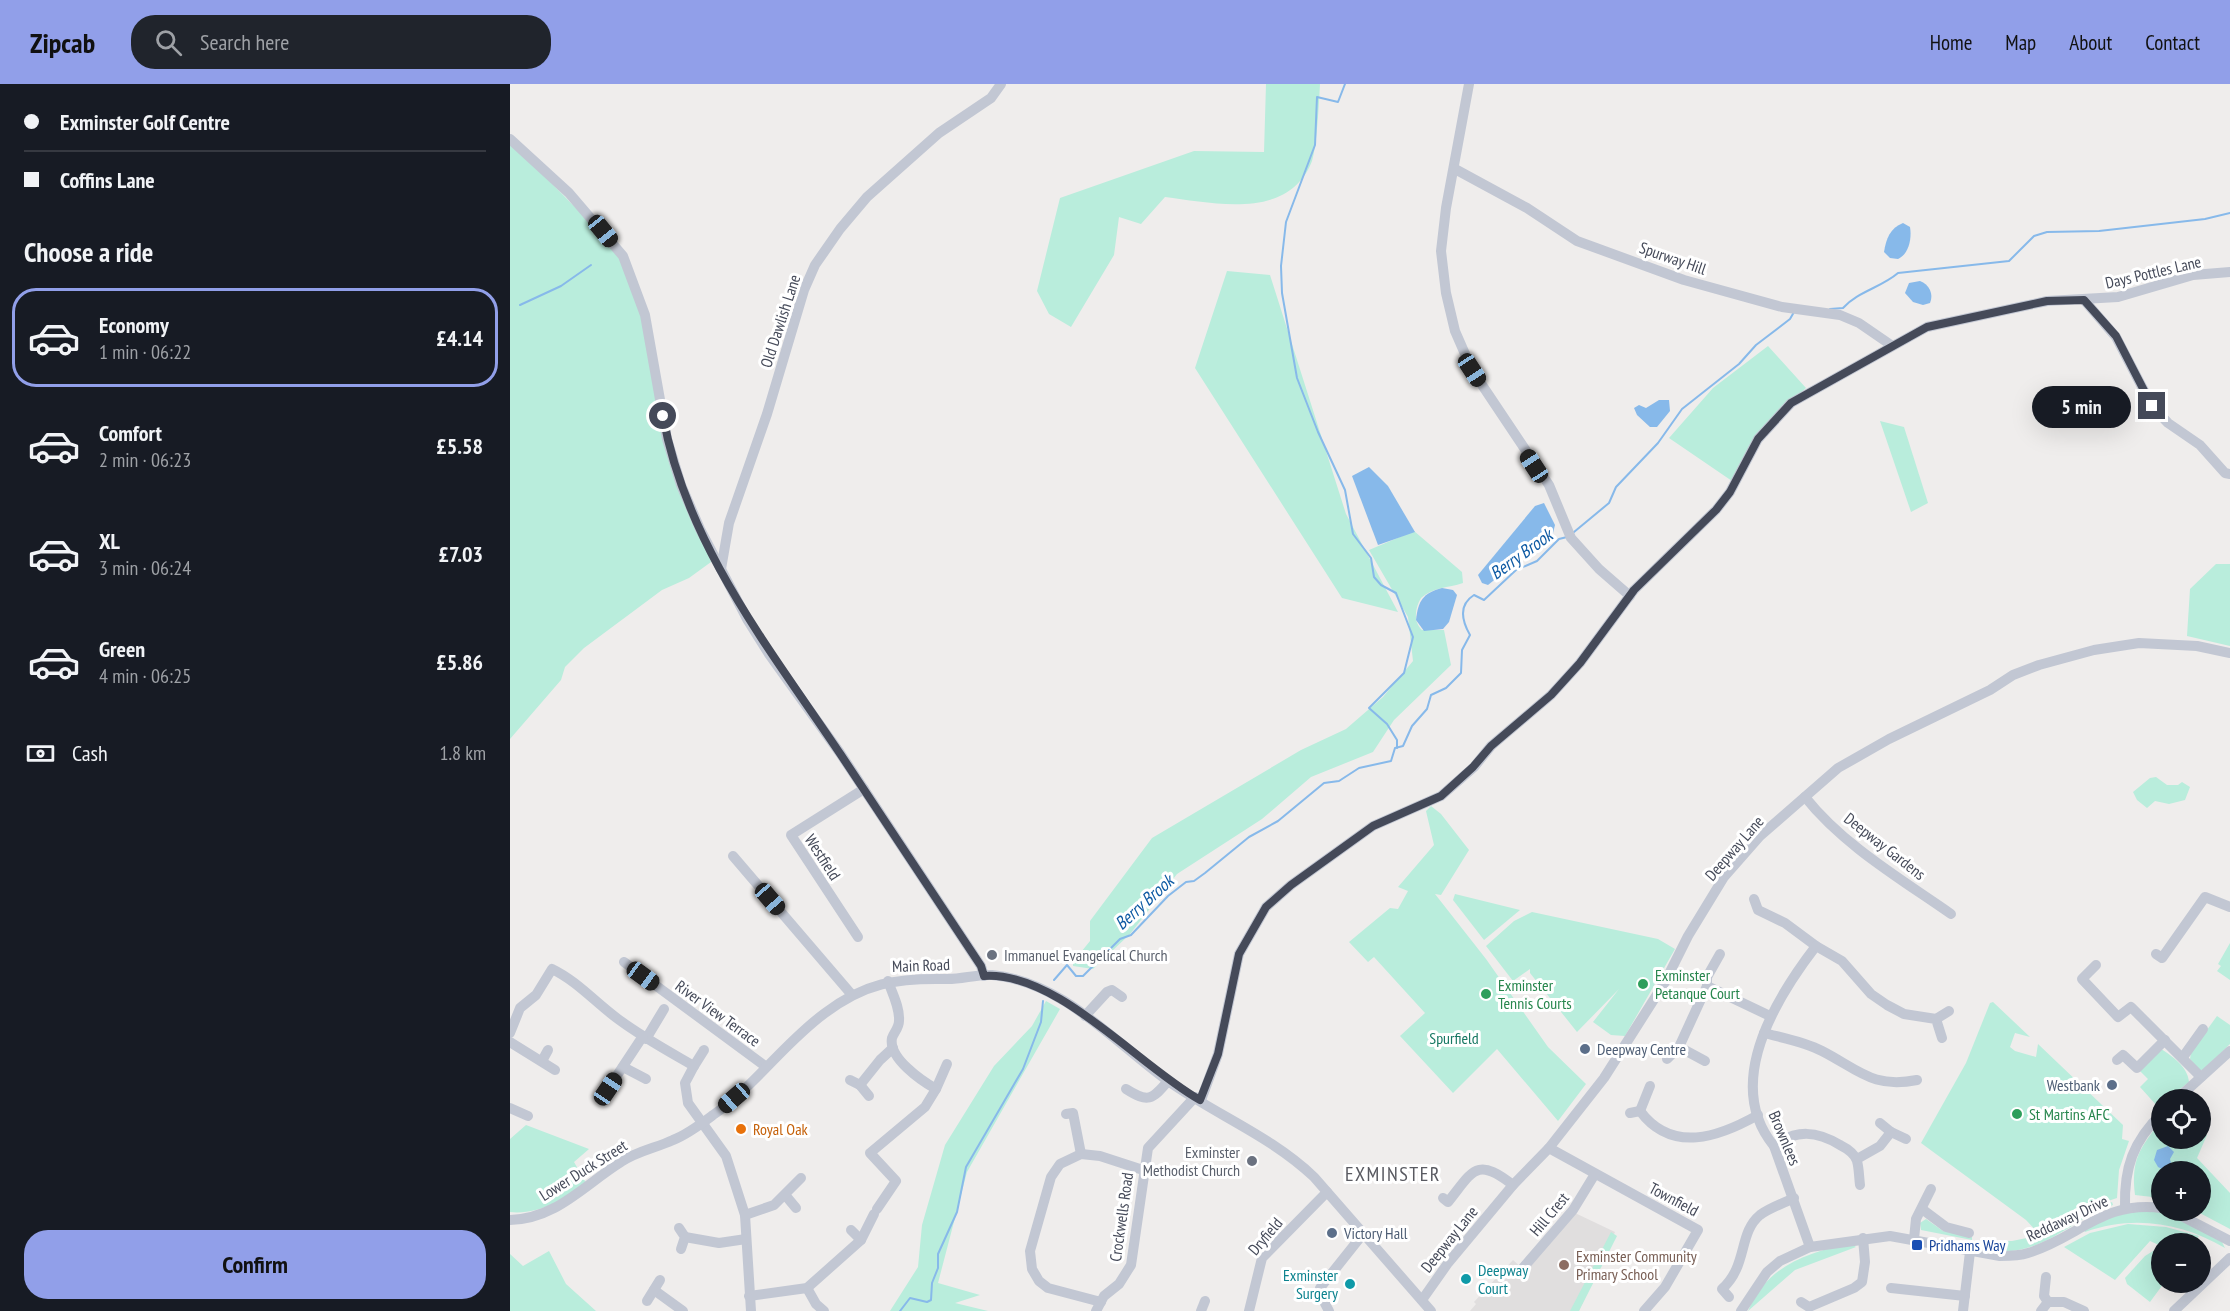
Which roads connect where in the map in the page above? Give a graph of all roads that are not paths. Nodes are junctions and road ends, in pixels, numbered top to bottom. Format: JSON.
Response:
{"nodes":[{"id":1,"x":1001,"y":84,"type":"edge"},
{"id":2,"x":1469,"y":84,"type":"edge"},
{"id":3,"x":510,"y":139,"type":"edge"},
{"id":4,"x":1455,"y":169,"type":"junction"},
{"id":5,"x":2230,"y":272,"type":"edge"},
{"id":6,"x":2084,"y":300,"type":"junction"},
{"id":7,"x":1891,"y":345,"type":"junction"},
{"id":8,"x":2230,"y":474,"type":"edge"},
{"id":9,"x":721,"y":569,"type":"junction"},
{"id":10,"x":1629,"y":596,"type":"junction"},
{"id":11,"x":2230,"y":653,"type":"edge"},
{"id":12,"x":864,"y":789,"type":"junction"},
{"id":13,"x":1805,"y":797,"type":"junction"},
{"id":14,"x":733,"y":856,"type":"dead end"},
{"id":15,"x":2230,"y":908,"type":"edge"},
{"id":16,"x":1951,"y":914,"type":"dead end"},
{"id":17,"x":1752,"y":921,"type":"dead end"},
{"id":18,"x":858,"y":937,"type":"dead end"},
{"id":19,"x":1816,"y":946,"type":"junction"},
{"id":20,"x":1720,"y":954,"type":"dead end"},
{"id":21,"x":2156,"y":954,"type":"dead end"},
{"id":22,"x":624,"y":962,"type":"dead end"},
{"id":23,"x":2096,"y":965,"type":"dead end"},
{"id":24,"x":984,"y":976,"type":"junction"},
{"id":25,"x":888,"y":981,"type":"junction"},
{"id":26,"x":1707,"y":986,"type":"junction"},
{"id":27,"x":852,"y":995,"type":"junction"},
{"id":28,"x":1122,"y":997,"type":"dead end"},
{"id":29,"x":664,"y":1009,"type":"dead end"},
{"id":30,"x":1949,"y":1011,"type":"dead end"},
{"id":31,"x":1085,"y":1016,"type":"junction"},
{"id":32,"x":1770,"y":1016,"type":"junction"},
{"id":33,"x":1936,"y":1019,"type":"junction"},
{"id":34,"x":2203,"y":1029,"type":"dead end"},
{"id":35,"x":510,"y":1033,"type":"edge"},
{"id":36,"x":1764,"y":1034,"type":"junction"},
{"id":37,"x":645,"y":1038,"type":"junction"},
{"id":38,"x":1942,"y":1038,"type":"dead end"},
{"id":39,"x":2165,"y":1040,"type":"junction"},
{"id":40,"x":510,"y":1042,"type":"edge"},
{"id":41,"x":1679,"y":1047,"type":"junction"},
{"id":42,"x":893,"y":1048,"type":"junction"},
{"id":43,"x":548,"y":1050,"type":"dead end"},
{"id":44,"x":704,"y":1050,"type":"dead end"},
{"id":45,"x":2230,"y":1051,"type":"edge"},
{"id":46,"x":2183,"y":1057,"type":"junction"},
{"id":47,"x":1667,"y":1059,"type":"dead end"},
{"id":48,"x":2117,"y":1060,"type":"dead end"},
{"id":49,"x":542,"y":1061,"type":"junction"},
{"id":50,"x":1705,"y":1061,"type":"dead end"},
{"id":51,"x":947,"y":1064,"type":"dead end"},
{"id":52,"x":694,"y":1066,"type":"junction"},
{"id":53,"x":765,"y":1066,"type":"junction"},
{"id":54,"x":623,"y":1067,"type":"junction"},
{"id":55,"x":555,"y":1070,"type":"dead end"},
{"id":56,"x":2201,"y":1077,"type":"junction"},
{"id":57,"x":646,"y":1079,"type":"dead end"},
{"id":58,"x":1917,"y":1080,"type":"dead end"},
{"id":59,"x":1168,"y":1081,"type":"junction"},
{"id":60,"x":1650,"y":1086,"type":"dead end"},
{"id":61,"x":608,"y":1089,"type":"dead end"},
{"id":62,"x":936,"y":1089,"type":"junction"},
{"id":63,"x":1126,"y":1089,"type":"dead end"},
{"id":64,"x":2188,"y":1089,"type":"edge"},
{"id":65,"x":869,"y":1096,"type":"dead end"},
{"id":66,"x":1198,"y":1099,"type":"junction"},
{"id":67,"x":510,"y":1108,"type":"edge"},
{"id":68,"x":1072,"y":1113,"type":"dead end"},
{"id":69,"x":1758,"y":1115,"type":"junction"},
{"id":70,"x":528,"y":1116,"type":"dead end"},
{"id":71,"x":701,"y":1123,"type":"junction"},
{"id":72,"x":1880,"y":1123,"type":"dead end"},
{"id":73,"x":2151,"y":1126,"type":"edge"},
{"id":74,"x":1891,"y":1132,"type":"junction"},
{"id":75,"x":1906,"y":1139,"type":"dead end"},
{"id":76,"x":1774,"y":1146,"type":"junction"},
{"id":77,"x":1549,"y":1148,"type":"junction"},
{"id":78,"x":1081,"y":1154,"type":"junction"},
{"id":79,"x":1857,"y":1159,"type":"junction"},
{"id":80,"x":1143,"y":1170,"type":"junction"},
{"id":81,"x":1595,"y":1174,"type":"junction"},
{"id":82,"x":907,"y":1176,"type":"dead end"},
{"id":83,"x":801,"y":1178,"type":"dead end"},
{"id":84,"x":896,"y":1181,"type":"junction"},
{"id":85,"x":1513,"y":1185,"type":"junction"},
{"id":86,"x":1860,"y":1185,"type":"dead end"},
{"id":87,"x":1930,"y":1188,"type":"dead end"},
{"id":88,"x":1327,"y":1192,"type":"junction"},
{"id":89,"x":786,"y":1196,"type":"junction"},
{"id":90,"x":1794,"y":1198,"type":"junction"},
{"id":91,"x":1448,"y":1202,"type":"dead end"},
{"id":92,"x":2125,"y":1207,"type":"junction"},
{"id":93,"x":796,"y":1208,"type":"dead end"},
{"id":94,"x":2151,"y":1208,"type":"edge"},
{"id":95,"x":1922,"y":1209,"type":"junction"},
{"id":96,"x":745,"y":1215,"type":"junction"},
{"id":97,"x":510,"y":1220,"type":"edge"},
{"id":98,"x":2191,"y":1221,"type":"edge"},
{"id":99,"x":851,"y":1230,"type":"dead end"},
{"id":100,"x":1969,"y":1233,"type":"dead end"},
{"id":101,"x":1363,"y":1234,"type":"junction"},
{"id":102,"x":1863,"y":1238,"type":"junction"},
{"id":103,"x":746,"y":1239,"type":"junction"},
{"id":104,"x":1914,"y":1239,"type":"junction"},
{"id":105,"x":861,"y":1240,"type":"junction"},
{"id":106,"x":2230,"y":1241,"type":"edge"},
{"id":107,"x":1810,"y":1247,"type":"junction"},
{"id":108,"x":681,"y":1249,"type":"dead end"},
{"id":109,"x":1971,"y":1252,"type":"junction"},
{"id":110,"x":2230,"y":1258,"type":"edge"},
{"id":111,"x":1522,"y":1269,"type":"dead end"},
{"id":112,"x":2046,"y":1277,"type":"dead end"},
{"id":113,"x":807,"y":1288,"type":"junction"},
{"id":114,"x":1891,"y":1288,"type":"dead end"},
{"id":115,"x":1722,"y":1289,"type":"dead end"},
{"id":116,"x":749,"y":1296,"type":"junction"},
{"id":117,"x":1965,"y":1296,"type":"junction"},
{"id":118,"x":1422,"y":1300,"type":"junction"},
{"id":119,"x":646,"y":1301,"type":"dead end"},
{"id":120,"x":2048,"y":1302,"type":"junction"},
{"id":121,"x":1098,"y":1306,"type":"edge"},
{"id":122,"x":1806,"y":1307,"type":"edge"},
{"id":123,"x":683,"y":1311,"type":"edge"},
{"id":124,"x":751,"y":1311,"type":"edge"},
{"id":125,"x":824,"y":1311,"type":"edge"},
{"id":126,"x":1249,"y":1311,"type":"edge"},
{"id":127,"x":1329,"y":1311,"type":"edge"},
{"id":128,"x":1431,"y":1311,"type":"edge"},
{"id":129,"x":1644,"y":1311,"type":"edge"},
{"id":130,"x":1741,"y":1311,"type":"edge"},
{"id":131,"x":1964,"y":1311,"type":"edge"},
{"id":132,"x":2041,"y":1311,"type":"edge"},
{"id":133,"x":2084,"y":1311,"type":"edge"},
{"id":134,"x":2174,"y":1311,"type":"edge"}],
"edges":[{"from":1,"to":9,"type":"street","name":"Old Dawlish Lane"},
{"from":2,"to":4,"type":"street"},
{"from":3,"to":9,"type":"street"},
{"from":4,"to":7,"type":"street","name":"Spurway Hill"},
{"from":4,"to":10,"type":"street"},
{"from":5,"to":6,"type":"street","name":"Days Pottles Lane"},
{"from":6,"to":7,"type":"street","name":"Days Pottles Lane"},
{"from":6,"to":8,"type":"street"},
{"from":7,"to":10,"type":"street","name":"Days Pottles Lane"},
{"from":9,"to":12,"type":"street"},
{"from":10,"to":66,"type":"street","name":"Days Pottles Lane"},
{"from":11,"to":13,"type":"street","name":"Deepway Lane"},
{"from":12,"to":18,"type":"street","name":"Westfield"},
{"from":12,"to":24,"type":"street"},
{"from":13,"to":16,"type":"street","name":"Deepway Gardens"},
{"from":13,"to":77,"type":"street","name":"Deepway Lane"},
{"from":14,"to":27,"type":"street"},
{"from":15,"to":21,"type":"street"},
{"from":17,"to":19,"type":"street"},
{"from":19,"to":32,"type":"street","name":"Brownlees"},
{"from":19,"to":33,"type":"street"},
{"from":20,"to":26,"type":"street"},
{"from":22,"to":53,"type":"street","name":"River View Terrace"},
{"from":23,"to":39,"type":"street"},
{"from":24,"to":25,"type":"street","name":"Main Road"},
{"from":24,"to":31,"type":"street","name":"Main Road"},
{"from":25,"to":27,"type":"street","name":"Main Road"},
{"from":25,"to":42,"type":"street"},
{"from":26,"to":32,"type":"street"},
{"from":26,"to":41,"type":"street"},
{"from":27,"to":53,"type":"street","name":"Main Road"},
{"from":28,"to":31,"type":"street"},
{"from":29,"to":37,"type":"street"},
{"from":30,"to":33,"type":"street"},
{"from":31,"to":59,"type":"street","name":"Main Road"},
{"from":32,"to":36,"type":"street","name":"Brownlees"},
{"from":33,"to":38,"type":"street"},
{"from":34,"to":46,"type":"street"},
{"from":35,"to":37,"type":"street"},
{"from":36,"to":58,"type":"street"},
{"from":36,"to":69,"type":"street","name":"Brownlees"},
{"from":37,"to":52,"type":"street"},
{"from":37,"to":54,"type":"street"},
{"from":39,"to":46,"type":"street"},
{"from":39,"to":48,"type":"street"},
{"from":40,"to":49,"type":"street"},
{"from":41,"to":47,"type":"street"},
{"from":41,"to":50,"type":"street"},
{"from":42,"to":62,"type":"street"},
{"from":42,"to":65,"type":"street"},
{"from":43,"to":49,"type":"street"},
{"from":44,"to":52,"type":"street"},
{"from":45,"to":56,"type":"street"},
{"from":46,"to":56,"type":"street"},
{"from":49,"to":55,"type":"street"},
{"from":51,"to":62,"type":"street"},
{"from":52,"to":71,"type":"street"},
{"from":53,"to":71,"type":"street","name":"Main Road"},
{"from":54,"to":57,"type":"street"},
{"from":54,"to":61,"type":"street"},
{"from":56,"to":64,"type":"street"},
{"from":59,"to":63,"type":"street"},
{"from":59,"to":66,"type":"street","name":"Main Road"},
{"from":60,"to":69,"type":"street"},
{"from":62,"to":84,"type":"street"},
{"from":66,"to":80,"type":"street","name":"Crockwells Road"},
{"from":66,"to":88,"type":"street","name":"Main Road"},
{"from":67,"to":70,"type":"street"},
{"from":68,"to":78,"type":"street"},
{"from":69,"to":76,"type":"street","name":"Brownlees"},
{"from":71,"to":96,"type":"street"},
{"from":71,"to":97,"type":"street","name":"Lower Duck Street"},
{"from":72,"to":74,"type":"street"},
{"from":73,"to":92,"type":"street"},
{"from":74,"to":75,"type":"street"},
{"from":74,"to":79,"type":"street"},
{"from":76,"to":79,"type":"street"},
{"from":76,"to":90,"type":"street","name":"Brownlees"},
{"from":77,"to":81,"type":"street","name":"Townfield"},
{"from":77,"to":85,"type":"street","name":"Deepway Lane"},
{"from":78,"to":80,"type":"street"},
{"from":78,"to":121,"type":"street"},
{"from":79,"to":86,"type":"street"},
{"from":80,"to":121,"type":"street","name":"Crockwells Road"},
{"from":81,"to":111,"type":"street","name":"Hill Crest"},
{"from":81,"to":129,"type":"street","name":"Townfield"},
{"from":82,"to":84,"type":"street"},
{"from":83,"to":89,"type":"street"},
{"from":84,"to":105,"type":"street"},
{"from":85,"to":91,"type":"street"},
{"from":85,"to":118,"type":"street","name":"Deepway Lane"},
{"from":87,"to":95,"type":"street"},
{"from":88,"to":101,"type":"street","name":"Main Road"},
{"from":88,"to":126,"type":"street","name":"Dryfield"},
{"from":89,"to":93,"type":"street"},
{"from":89,"to":96,"type":"street"},
{"from":90,"to":107,"type":"street","name":"Brownlees"},
{"from":90,"to":115,"type":"street"},
{"from":92,"to":94,"type":"street","name":"Reddaway Drive"},
{"from":92,"to":109,"type":"street","name":"Reddaway Drive"},
{"from":95,"to":100,"type":"street"},
{"from":95,"to":104,"type":"street"},
{"from":96,"to":103,"type":"street"},
{"from":98,"to":106,"type":"street"},
{"from":99,"to":105,"type":"street"},
{"from":101,"to":118,"type":"street","name":"Main Road"},
{"from":101,"to":127,"type":"street"},
{"from":102,"to":104,"type":"street","name":"Reddaway Drive"},
{"from":102,"to":107,"type":"street","name":"Reddaway Drive"},
{"from":102,"to":122,"type":"street"},
{"from":103,"to":108,"type":"street"},
{"from":103,"to":116,"type":"street"},
{"from":104,"to":109,"type":"street","name":"Reddaway Drive"},
{"from":105,"to":113,"type":"street"},
{"from":107,"to":130,"type":"street","name":"Reddaway Drive"},
{"from":109,"to":117,"type":"street"},
{"from":110,"to":134,"type":"street"},
{"from":112,"to":120,"type":"street"},
{"from":113,"to":116,"type":"street"},
{"from":113,"to":125,"type":"street"},
{"from":114,"to":117,"type":"street"},
{"from":116,"to":124,"type":"street"},
{"from":117,"to":131,"type":"street"},
{"from":118,"to":128,"type":"street","name":"Main Road"},
{"from":119,"to":123,"type":"street"},
{"from":120,"to":132,"type":"street"},
{"from":120,"to":133,"type":"street"}]}
